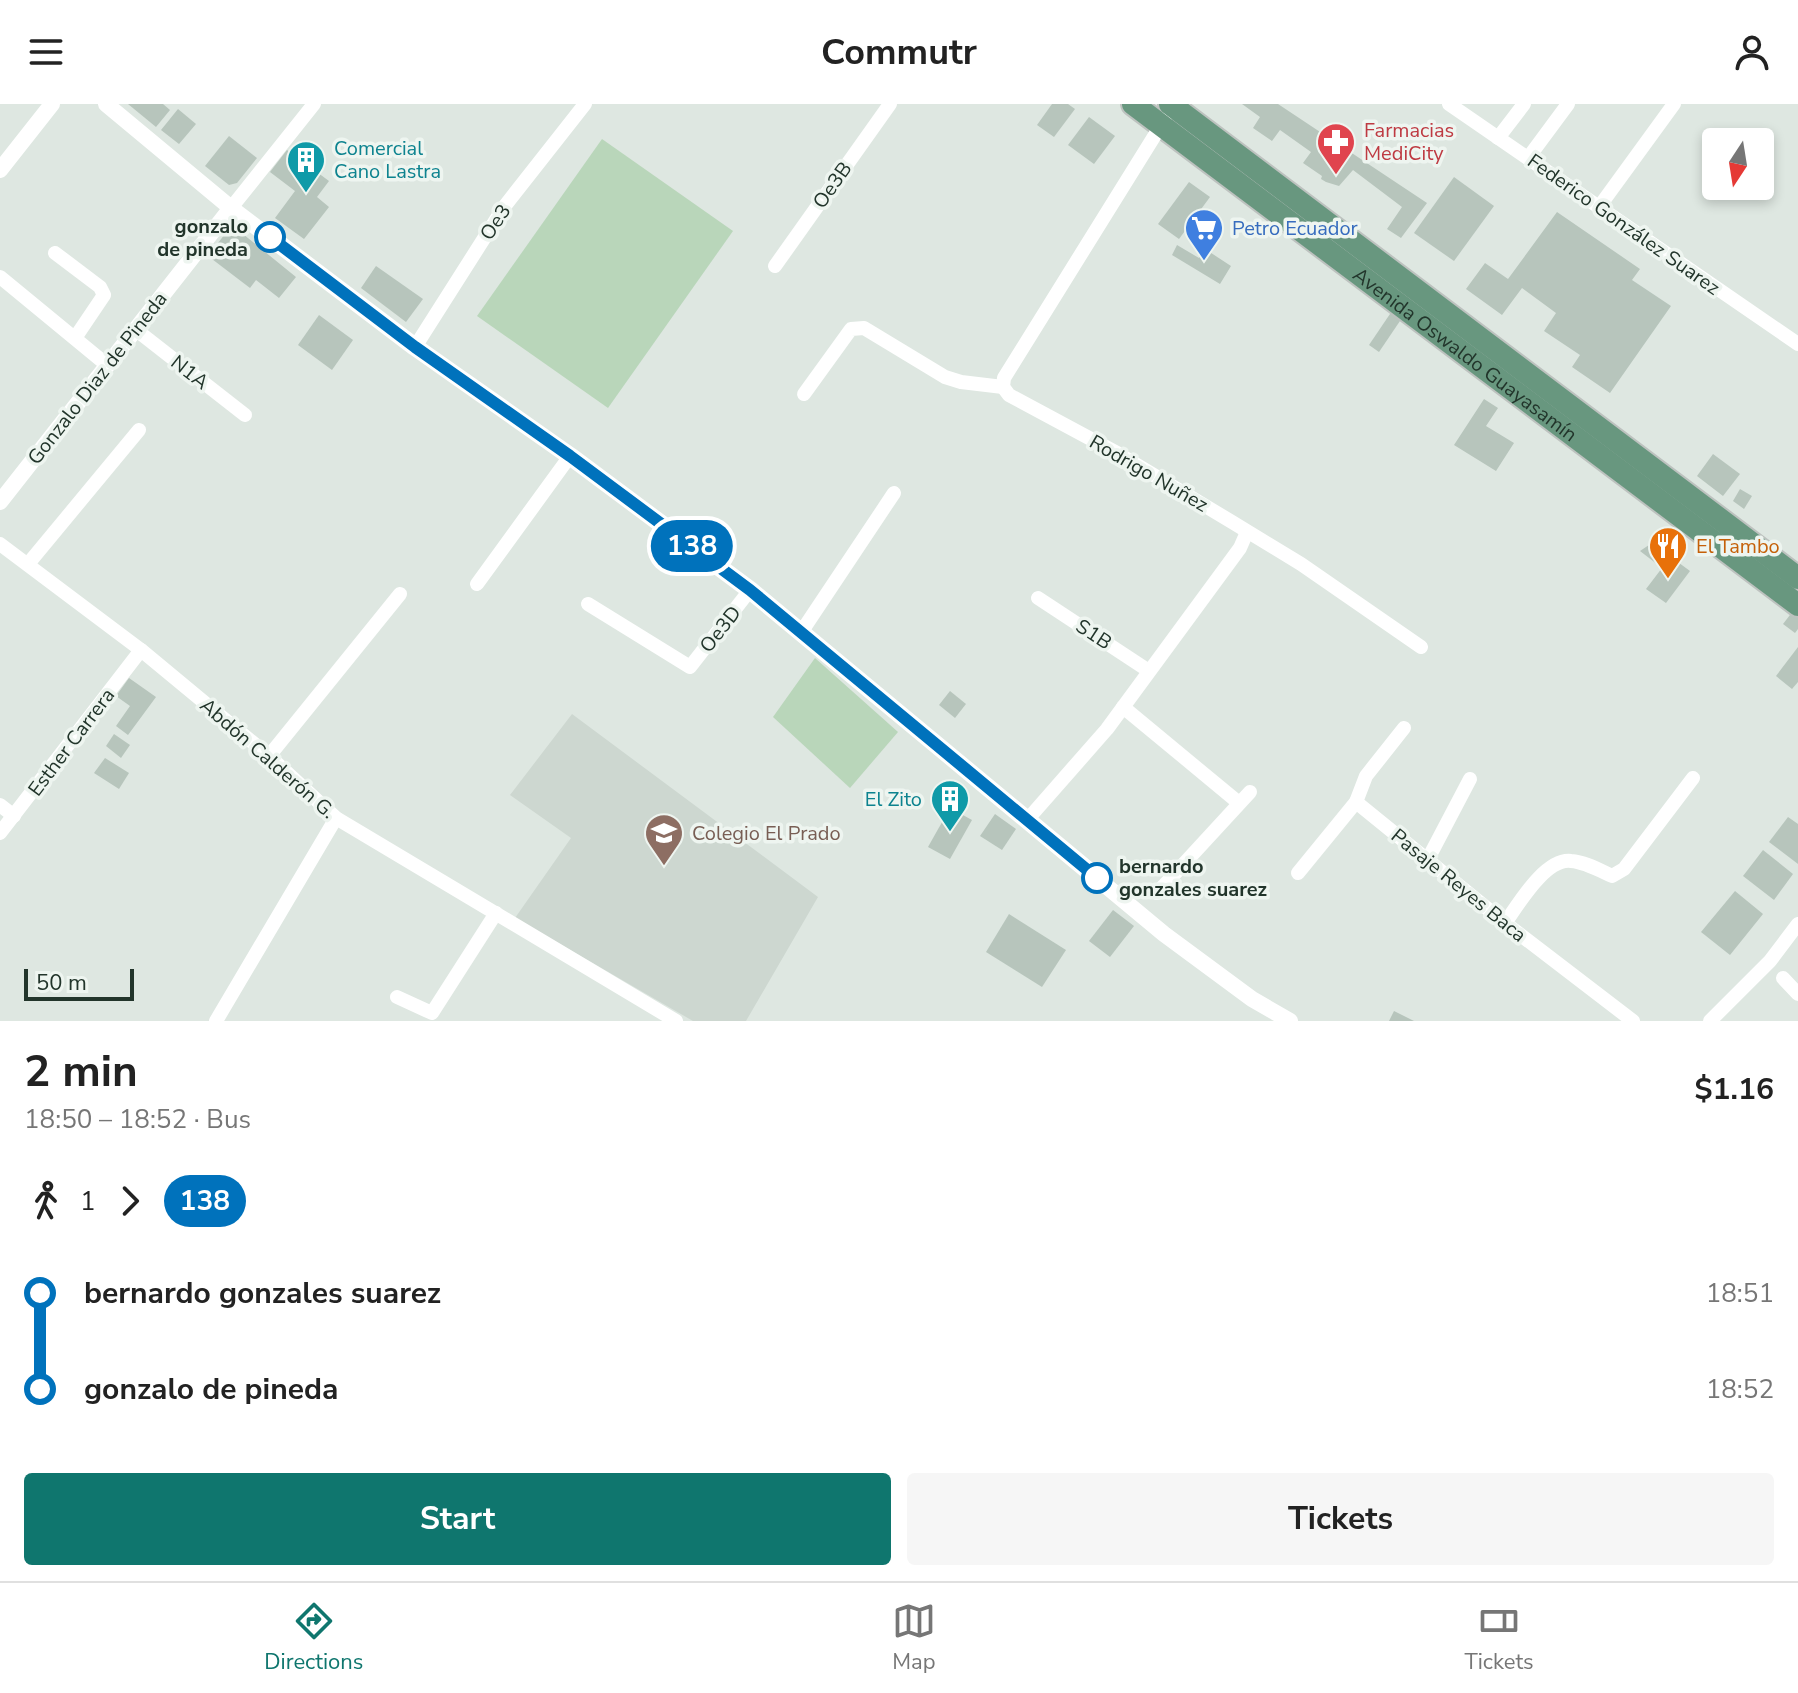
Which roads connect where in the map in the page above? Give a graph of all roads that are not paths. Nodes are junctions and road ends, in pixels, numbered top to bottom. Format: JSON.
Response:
{"nodes":[{"id":1,"x":52,"y":104,"type":"edge"},
{"id":2,"x":106,"y":104,"type":"edge"},
{"id":3,"x":314,"y":104,"type":"edge"},
{"id":4,"x":585,"y":104,"type":"edge"},
{"id":5,"x":890,"y":104,"type":"edge"},
{"id":6,"x":1133,"y":104,"type":"edge"},
{"id":7,"x":1449,"y":104,"type":"edge"},
{"id":8,"x":1524,"y":104,"type":"edge"},
{"id":9,"x":1568,"y":104,"type":"edge"},
{"id":10,"x":1674,"y":104,"type":"edge"},
{"id":11,"x":1170,"y":110,"type":"edge"},
{"id":12,"x":1498,"y":138,"type":"junction"},
{"id":13,"x":1528,"y":158,"type":"junction"},
{"id":14,"x":0,"y":170,"type":"edge"},
{"id":15,"x":1599,"y":207,"type":"junction"},
{"id":16,"x":231,"y":208,"type":"junction"},
{"id":17,"x":55,"y":253,"type":"dead end"},
{"id":18,"x":775,"y":266,"type":"dead end"},
{"id":19,"x":0,"y":277,"type":"edge"},
{"id":20,"x":135,"y":329,"type":"junction"},
{"id":21,"x":75,"y":338,"type":"junction"},
{"id":22,"x":1798,"y":344,"type":"edge"},
{"id":23,"x":415,"y":347,"type":"junction"},
{"id":24,"x":107,"y":365,"type":"junction"},
{"id":25,"x":1003,"y":387,"type":"junction"},
{"id":26,"x":804,"y":394,"type":"dead end"},
{"id":27,"x":245,"y":415,"type":"dead end"},
{"id":28,"x":139,"y":430,"type":"dead end"},
{"id":29,"x":570,"y":456,"type":"junction"},
{"id":30,"x":894,"y":493,"type":"dead end"},
{"id":31,"x":0,"y":502,"type":"edge"},
{"id":32,"x":1247,"y":532,"type":"junction"},
{"id":33,"x":0,"y":544,"type":"edge"},
{"id":34,"x":28,"y":564,"type":"junction"},
{"id":35,"x":1798,"y":578,"type":"edge"},
{"id":36,"x":477,"y":584,"type":"dead end"},
{"id":37,"x":750,"y":590,"type":"junction"},
{"id":38,"x":400,"y":594,"type":"dead end"},
{"id":39,"x":1038,"y":598,"type":"dead end"},
{"id":40,"x":588,"y":604,"type":"dead end"},
{"id":41,"x":1798,"y":605,"type":"edge"},
{"id":42,"x":802,"y":631,"type":"junction"},
{"id":43,"x":1421,"y":647,"type":"dead end"},
{"id":44,"x":141,"y":650,"type":"junction"},
{"id":45,"x":1149,"y":671,"type":"junction"},
{"id":46,"x":1123,"y":707,"type":"junction"},
{"id":47,"x":1404,"y":728,"type":"dead end"},
{"id":48,"x":269,"y":756,"type":"junction"},
{"id":49,"x":1693,"y":778,"type":"dead end"},
{"id":50,"x":1470,"y":779,"type":"dead end"},
{"id":51,"x":1250,"y":792,"type":"dead end"},
{"id":52,"x":1356,"y":802,"type":"junction"},
{"id":53,"x":1239,"y":803,"type":"junction"},
{"id":54,"x":0,"y":805,"type":"edge"},
{"id":55,"x":14,"y":816,"type":"junction"},
{"id":56,"x":336,"y":818,"type":"junction"},
{"id":57,"x":1028,"y":819,"type":"junction"},
{"id":58,"x":0,"y":833,"type":"edge"},
{"id":59,"x":1428,"y":859,"type":"junction"},
{"id":60,"x":1298,"y":873,"type":"dead end"},
{"id":61,"x":1157,"y":893,"type":"dead end"},
{"id":62,"x":496,"y":913,"type":"junction"},
{"id":63,"x":1505,"y":923,"type":"junction"},
{"id":64,"x":1798,"y":924,"type":"edge"},
{"id":65,"x":1783,"y":978,"type":"dead end"},
{"id":66,"x":1798,"y":994,"type":"edge"},
{"id":67,"x":397,"y":997,"type":"dead end"},
{"id":68,"x":216,"y":1021,"type":"edge"},
{"id":69,"x":676,"y":1021,"type":"edge"},
{"id":70,"x":1290,"y":1021,"type":"edge"},
{"id":71,"x":1633,"y":1021,"type":"edge"},
{"id":72,"x":1710,"y":1021,"type":"edge"}],
"edges":[{"from":1,"to":14,"type":"street"},
{"from":2,"to":16,"type":"street"},
{"from":3,"to":16,"type":"street","name":"Gonzalo Diaz de Pineda"},
{"from":4,"to":23,"type":"street","name":"Oe3"},
{"from":5,"to":18,"type":"street","name":"Oe3B"},
{"from":6,"to":11,"type":"main road","name":"Avenida Oswaldo Guayasamín"},
{"from":7,"to":12,"type":"street","name":"Federico González Suarez"},
{"from":8,"to":12,"type":"street"},
{"from":9,"to":13,"type":"street"},
{"from":10,"to":15,"type":"street"},
{"from":11,"to":25,"type":"street"},
{"from":11,"to":35,"type":"main road","name":"Avenida Oswaldo Guayasamín"},
{"from":11,"to":41,"type":"main road","name":"Avenida Oswaldo Guayasamín"},
{"from":12,"to":13,"type":"street","name":"Federico González Suarez"},
{"from":13,"to":15,"type":"street","name":"Federico González Suarez"},
{"from":15,"to":22,"type":"street","name":"Federico González Suarez"},
{"from":16,"to":20,"type":"street","name":"Gonzalo Diaz de Pineda"},
{"from":16,"to":23,"type":"street"},
{"from":17,"to":21,"type":"street"},
{"from":19,"to":21,"type":"street"},
{"from":20,"to":24,"type":"street","name":"Gonzalo Diaz de Pineda"},
{"from":20,"to":27,"type":"street","name":"N1A"},
{"from":21,"to":24,"type":"street"},
{"from":23,"to":29,"type":"street"},
{"from":24,"to":31,"type":"street","name":"Gonzalo Diaz de Pineda"},
{"from":25,"to":26,"type":"street"},
{"from":25,"to":32,"type":"street","name":"Rodrigo Nuñez"},
{"from":28,"to":34,"type":"street"},
{"from":29,"to":36,"type":"street"},
{"from":29,"to":37,"type":"street"},
{"from":30,"to":42,"type":"street"},
{"from":32,"to":43,"type":"street","name":"Rodrigo Nuñez"},
{"from":32,"to":45,"type":"street"},
{"from":33,"to":34,"type":"street","name":"Abdón Calderón G."},
{"from":34,"to":44,"type":"street","name":"Abdón Calderón G."},
{"from":37,"to":40,"type":"street","name":"Oe3D"},
{"from":37,"to":42,"type":"street"},
{"from":38,"to":48,"type":"street"},
{"from":39,"to":45,"type":"street","name":"S1B"},
{"from":42,"to":57,"type":"street"},
{"from":44,"to":48,"type":"street","name":"Abdón Calderón G."},
{"from":44,"to":55,"type":"street","name":"Esther Carrera"},
{"from":45,"to":46,"type":"street"},
{"from":46,"to":53,"type":"street"},
{"from":46,"to":57,"type":"street"},
{"from":47,"to":52,"type":"street"},
{"from":48,"to":56,"type":"street","name":"Abdón Calderón G."},
{"from":49,"to":63,"type":"street"},
{"from":50,"to":59,"type":"street"},
{"from":51,"to":53,"type":"street"},
{"from":52,"to":59,"type":"street","name":"Pasaje Reyes Baca"},
{"from":52,"to":60,"type":"street"},
{"from":53,"to":61,"type":"street"},
{"from":54,"to":55,"type":"street"},
{"from":55,"to":58,"type":"street","name":"Esther Carrera"},
{"from":56,"to":62,"type":"street","name":"Abdón Calderón G."},
{"from":56,"to":68,"type":"street"},
{"from":57,"to":70,"type":"street"},
{"from":59,"to":63,"type":"street","name":"Pasaje Reyes Baca"},
{"from":62,"to":67,"type":"street"},
{"from":62,"to":69,"type":"street","name":"Abdón Calderón G."},
{"from":63,"to":71,"type":"street","name":"Pasaje Reyes Baca"},
{"from":64,"to":72,"type":"street"},
{"from":65,"to":66,"type":"street"}]}
